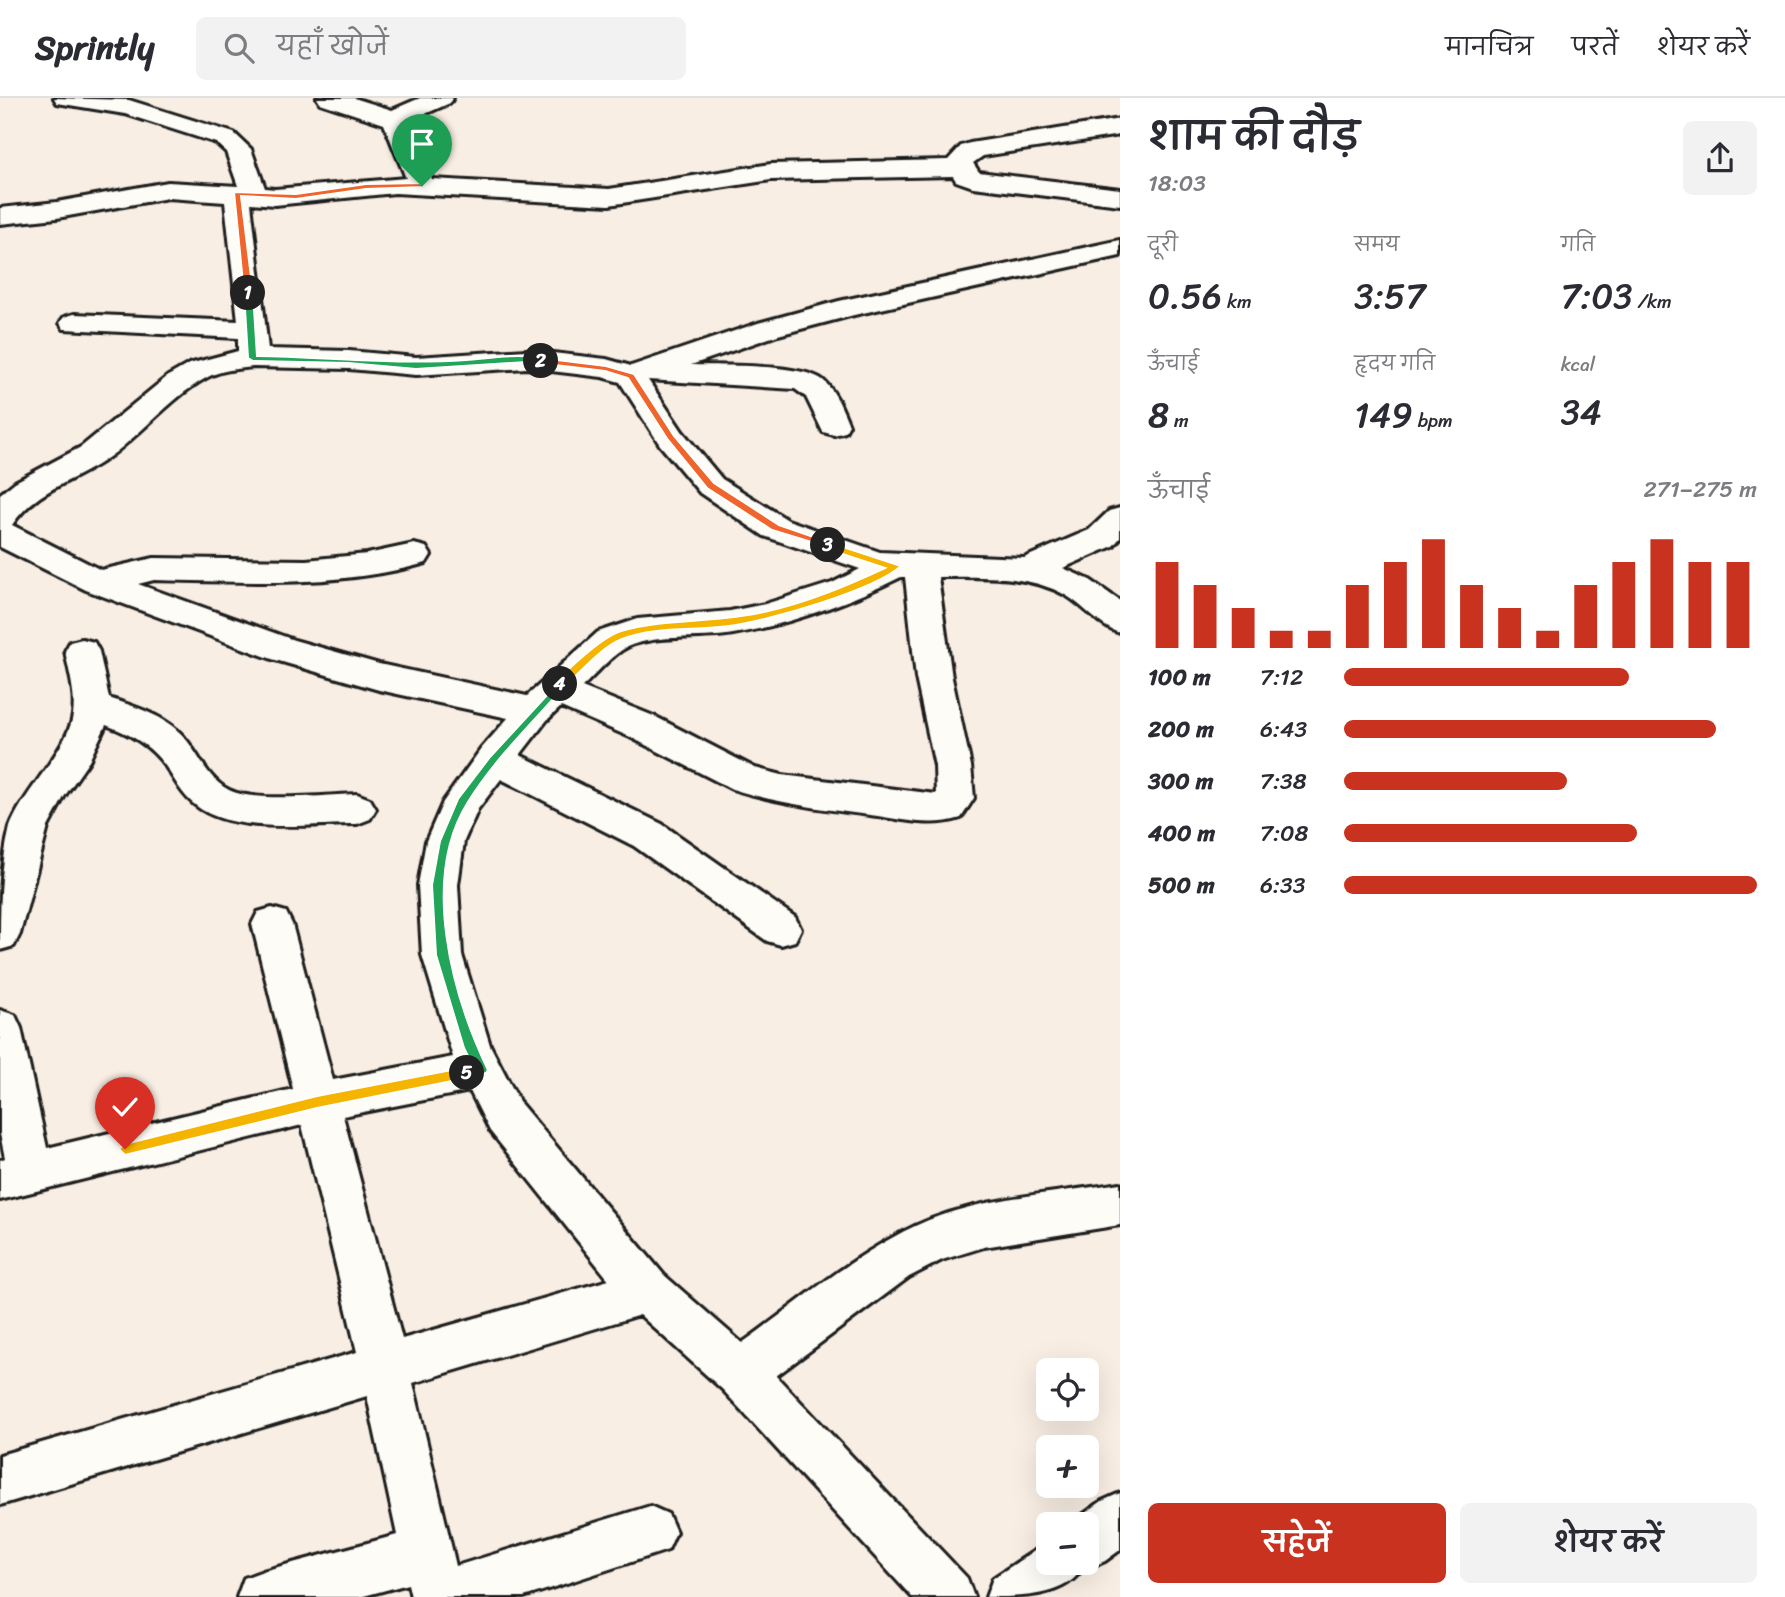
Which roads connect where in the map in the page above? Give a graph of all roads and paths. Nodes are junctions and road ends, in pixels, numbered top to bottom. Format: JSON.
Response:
{"nodes":[{"id":1,"x":66,"y":98,"type":"edge"},
{"id":2,"x":329,"y":98,"type":"edge"},
{"id":3,"x":440,"y":98,"type":"edge"},
{"id":4,"x":393,"y":119,"type":"junction"},
{"id":5,"x":1120,"y":127,"type":"edge"},
{"id":6,"x":960,"y":168,"type":"junction"},
{"id":7,"x":422,"y":186,"type":"junction"},
{"id":8,"x":246,"y":195,"type":"junction"},
{"id":9,"x":1120,"y":197,"type":"edge"},
{"id":10,"x":0,"y":216,"type":"edge"},
{"id":11,"x":1120,"y":248,"type":"edge"},
{"id":12,"x":74,"y":323,"type":"dead end"},
{"id":13,"x":253,"y":344,"type":"junction"},
{"id":14,"x":636,"y":374,"type":"junction"},
{"id":15,"x":834,"y":425,"type":"dead end"},
{"id":16,"x":0,"y":518,"type":"edge"},
{"id":17,"x":1114,"y":532,"type":"edge"},
{"id":18,"x":0,"y":533,"type":"edge"},
{"id":19,"x":414,"y":555,"type":"dead end"},
{"id":20,"x":908,"y":567,"type":"junction"},
{"id":21,"x":1027,"y":570,"type":"junction"},
{"id":22,"x":97,"y":582,"type":"junction"},
{"id":23,"x":1115,"y":609,"type":"edge"},
{"id":24,"x":82,"y":651,"type":"dead end"},
{"id":25,"x":544,"y":701,"type":"junction"},
{"id":26,"x":92,"y":706,"type":"junction"},
{"id":27,"x":494,"y":760,"type":"junction"},
{"id":28,"x":357,"y":809,"type":"dead end"},
{"id":29,"x":272,"y":924,"type":"dead end"},
{"id":30,"x":781,"y":929,"type":"dead end"},
{"id":31,"x":0,"y":934,"type":"edge"},
{"id":32,"x":0,"y":1028,"type":"edge"},
{"id":33,"x":481,"y":1070,"type":"junction"},
{"id":34,"x":317,"y":1102,"type":"junction"},
{"id":35,"x":15,"y":1177,"type":"edge"},
{"id":36,"x":1120,"y":1204,"type":"edge"},
{"id":37,"x":647,"y":1291,"type":"junction"},
{"id":38,"x":385,"y":1366,"type":"junction"},
{"id":39,"x":740,"y":1373,"type":"junction"},
{"id":40,"x":0,"y":1480,"type":"edge"},
{"id":41,"x":1120,"y":1519,"type":"edge"},
{"id":42,"x":650,"y":1532,"type":"dead end"},
{"id":43,"x":1099,"y":1534,"type":"edge"},
{"id":44,"x":1042,"y":1575,"type":"edge"},
{"id":45,"x":435,"y":1582,"type":"edge"},
{"id":46,"x":263,"y":1597,"type":"edge"},
{"id":47,"x":948,"y":1597,"type":"edge"},
{"id":48,"x":1012,"y":1597,"type":"edge"}],
"edges":[{"from":1,"to":8,"type":"street"},
{"from":2,"to":4,"type":"street"},
{"from":3,"to":4,"type":"street"},
{"from":4,"to":7,"type":"street"},
{"from":5,"to":6,"type":"street"},
{"from":6,"to":7,"type":"street"},
{"from":6,"to":9,"type":"street"},
{"from":7,"to":8,"type":"street"},
{"from":8,"to":10,"type":"street"},
{"from":8,"to":13,"type":"street"},
{"from":11,"to":14,"type":"street"},
{"from":12,"to":13,"type":"street"},
{"from":13,"to":14,"type":"street"},
{"from":13,"to":16,"type":"street"},
{"from":14,"to":15,"type":"street"},
{"from":14,"to":20,"type":"street"},
{"from":17,"to":21,"type":"street"},
{"from":18,"to":22,"type":"street"},
{"from":19,"to":22,"type":"street"},
{"from":20,"to":21,"type":"street"},
{"from":20,"to":25,"type":"street"},
{"from":20,"to":25,"type":"street"},
{"from":21,"to":23,"type":"street"},
{"from":22,"to":25,"type":"street"},
{"from":24,"to":26,"type":"street"},
{"from":25,"to":27,"type":"street"},
{"from":26,"to":28,"type":"street"},
{"from":26,"to":31,"type":"street"},
{"from":27,"to":30,"type":"street"},
{"from":27,"to":33,"type":"street"},
{"from":29,"to":34,"type":"street"},
{"from":32,"to":35,"type":"street"},
{"from":33,"to":34,"type":"street"},
{"from":33,"to":37,"type":"street"},
{"from":34,"to":35,"type":"street"},
{"from":34,"to":38,"type":"street"},
{"from":36,"to":39,"type":"street"},
{"from":37,"to":38,"type":"street"},
{"from":37,"to":39,"type":"street"},
{"from":38,"to":40,"type":"street"},
{"from":38,"to":45,"type":"street"},
{"from":39,"to":47,"type":"street"},
{"from":41,"to":43,"type":"street"},
{"from":42,"to":45,"type":"street"},
{"from":44,"to":48,"type":"street"},
{"from":45,"to":46,"type":"street"}]}
